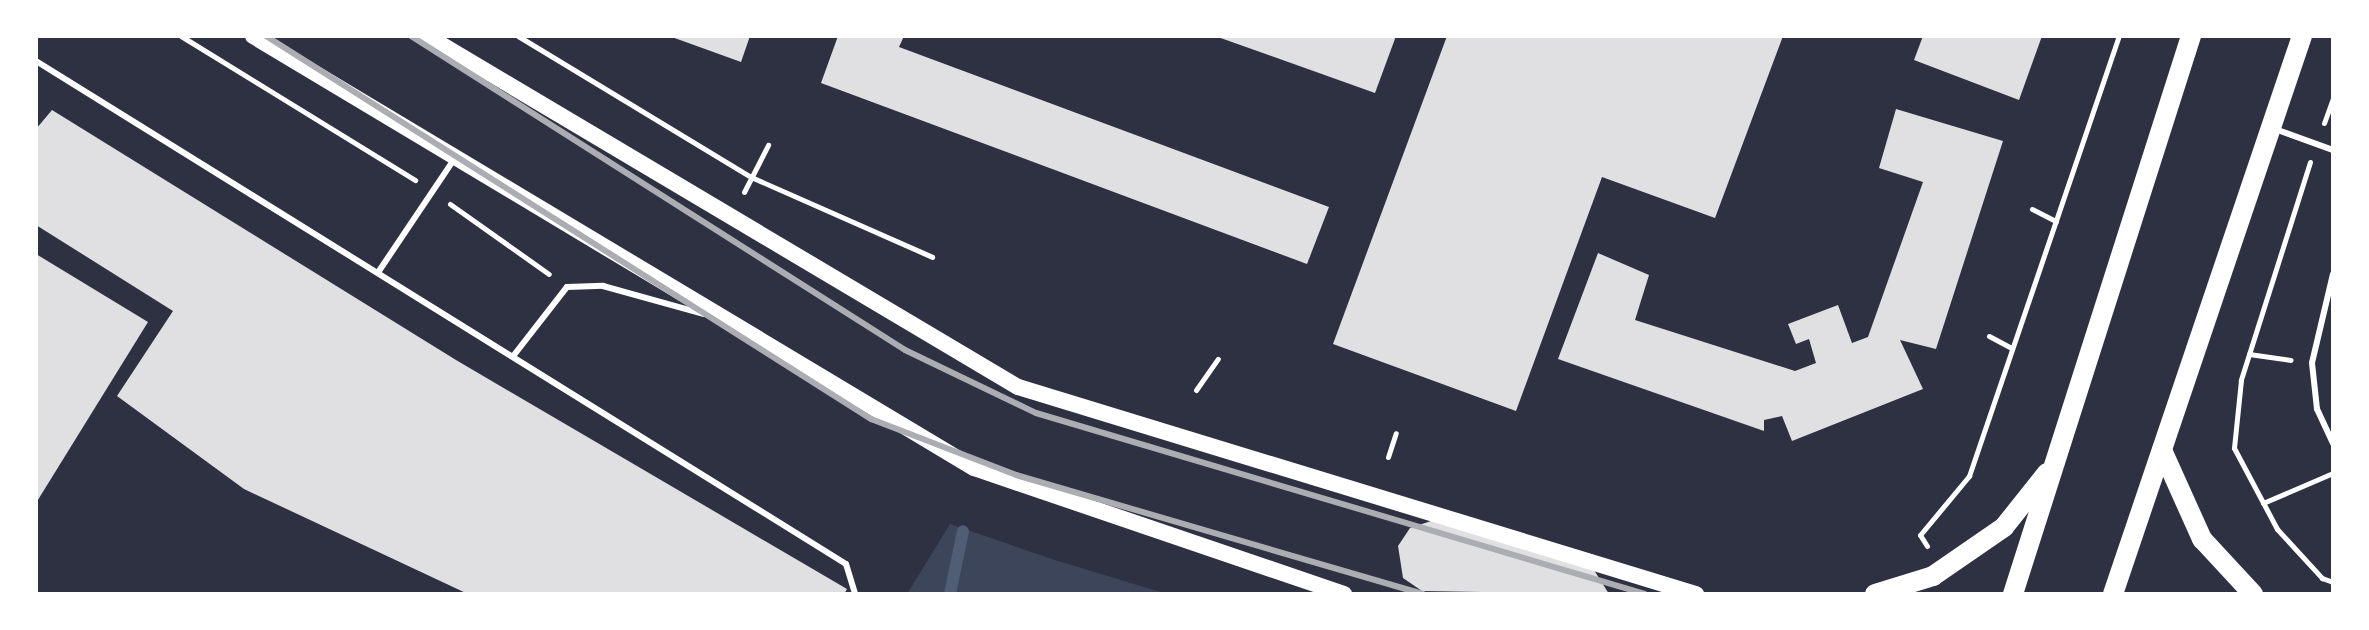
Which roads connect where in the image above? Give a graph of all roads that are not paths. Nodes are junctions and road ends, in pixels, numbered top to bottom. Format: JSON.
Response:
{"nodes":[{"id":1,"x":253,"y":36,"type":"edge"},
{"id":2,"x":427,"y":36,"type":"edge"},
{"id":3,"x":2191,"y":36,"type":"edge"},
{"id":4,"x":2302,"y":36,"type":"edge"},
{"id":5,"x":36,"y":61,"type":"edge"},
{"id":6,"x":2271,"y":128,"type":"junction"},
{"id":7,"x":2333,"y":150,"type":"edge"},
{"id":8,"x":456,"y":157,"type":"junction"},
{"id":9,"x":379,"y":271,"type":"junction"},
{"id":10,"x":2333,"y":274,"type":"edge"},
{"id":11,"x":738,"y":324,"type":"junction"},
{"id":12,"x":514,"y":355,"type":"junction"},
{"id":13,"x":2333,"y":444,"type":"edge"},
{"id":14,"x":2162,"y":450,"type":"junction"},
{"id":15,"x":2057,"y":459,"type":"junction"},
{"id":16,"x":855,"y":594,"type":"edge"},
{"id":17,"x":1344,"y":594,"type":"edge"},
{"id":18,"x":1696,"y":594,"type":"edge"},
{"id":19,"x":1875,"y":594,"type":"edge"},
{"id":20,"x":2013,"y":594,"type":"edge"},
{"id":21,"x":2113,"y":594,"type":"edge"},
{"id":22,"x":2253,"y":594,"type":"edge"}],
"edges":[{"from":1,"to":8,"type":"main road"},
{"from":2,"to":18,"type":"main road"},
{"from":3,"to":15,"type":"main road"},
{"from":4,"to":6,"type":"main road"},
{"from":5,"to":9,"type":"lane"},
{"from":6,"to":7,"type":"lane"},
{"from":6,"to":14,"type":"main road"},
{"from":8,"to":9,"type":"lane"},
{"from":8,"to":11,"type":"main road"},
{"from":9,"to":12,"type":"lane"},
{"from":10,"to":13,"type":"lane"},
{"from":11,"to":12,"type":"lane"},
{"from":11,"to":17,"type":"main road"},
{"from":12,"to":16,"type":"lane"},
{"from":14,"to":21,"type":"main road"},
{"from":14,"to":22,"type":"main road"},
{"from":15,"to":19,"type":"main road"},
{"from":15,"to":20,"type":"main road"}]}
